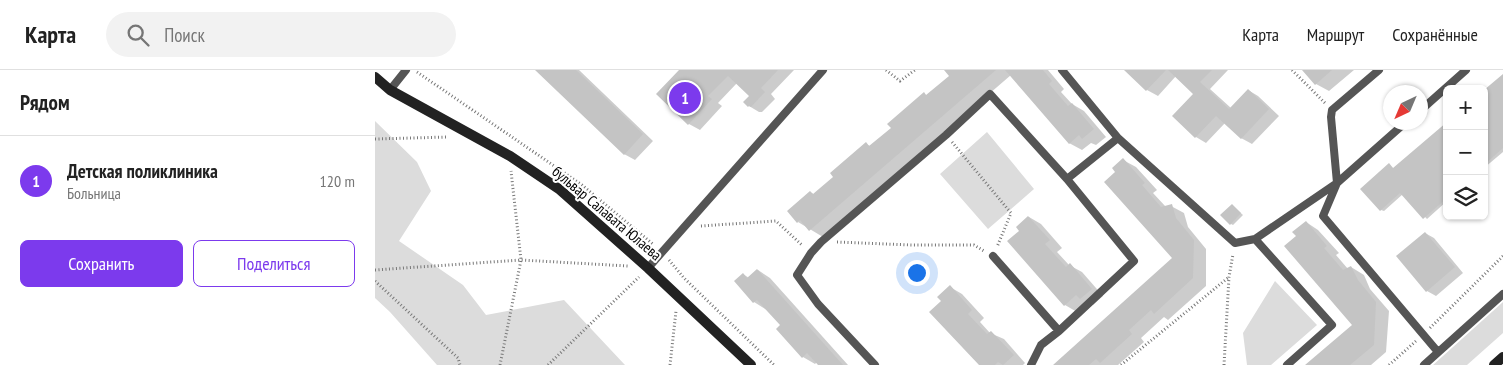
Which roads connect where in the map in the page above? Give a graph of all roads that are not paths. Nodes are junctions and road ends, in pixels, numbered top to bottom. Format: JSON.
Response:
{"nodes":[{"id":1,"x":406,"y":70,"type":"edge"},
{"id":2,"x":823,"y":70,"type":"edge"},
{"id":3,"x":1062,"y":70,"type":"edge"},
{"id":4,"x":1379,"y":70,"type":"edge"},
{"id":5,"x":1466,"y":70,"type":"edge"},
{"id":6,"x":375,"y":77,"type":"edge"},
{"id":7,"x":390,"y":90,"type":"junction"},
{"id":8,"x":1428,"y":104,"type":"edge"},
{"id":9,"x":1397,"y":130,"type":"edge"},
{"id":10,"x":1118,"y":138,"type":"junction"},
{"id":11,"x":1067,"y":179,"type":"junction"},
{"id":12,"x":1337,"y":183,"type":"junction"},
{"id":13,"x":1255,"y":239,"type":"junction"},
{"id":14,"x":993,"y":256,"type":"road end"},
{"id":15,"x":648,"y":268,"type":"junction"},
{"id":16,"x":1503,"y":294,"type":"edge"},
{"id":17,"x":1059,"y":331,"type":"junction"},
{"id":18,"x":1438,"y":352,"type":"junction"},
{"id":19,"x":1503,"y":357,"type":"edge"},
{"id":20,"x":751,"y":365,"type":"edge"},
{"id":21,"x":875,"y":365,"type":"edge"},
{"id":22,"x":1031,"y":365,"type":"edge"},
{"id":23,"x":1287,"y":365,"type":"edge"},
{"id":24,"x":1424,"y":365,"type":"edge"},
{"id":25,"x":1494,"y":365,"type":"edge"}],
"edges":[{"from":1,"to":7,"type":"lane"},
{"from":2,"to":15,"type":"lane"},
{"from":3,"to":10,"type":"lane"},
{"from":4,"to":12,"type":"lane"},
{"from":5,"to":8,"type":"lane"},
{"from":6,"to":7,"type":"street","name":"бульвар Салавата Юлаева"},
{"from":7,"to":15,"type":"street","name":"бульвар Салавата Юлаева"},
{"from":9,"to":12,"type":"lane"},
{"from":10,"to":11,"type":"lane"},
{"from":10,"to":13,"type":"lane"},
{"from":11,"to":17,"type":"lane"},
{"from":11,"to":21,"type":"lane"},
{"from":12,"to":13,"type":"lane"},
{"from":12,"to":18,"type":"lane"},
{"from":13,"to":23,"type":"lane"},
{"from":14,"to":17,"type":"lane"},
{"from":15,"to":20,"type":"street","name":"бульвар Салавата Юлаева"},
{"from":16,"to":18,"type":"lane"},
{"from":17,"to":22,"type":"lane"},
{"from":18,"to":24,"type":"lane"},
{"from":19,"to":25,"type":"street"}]}
